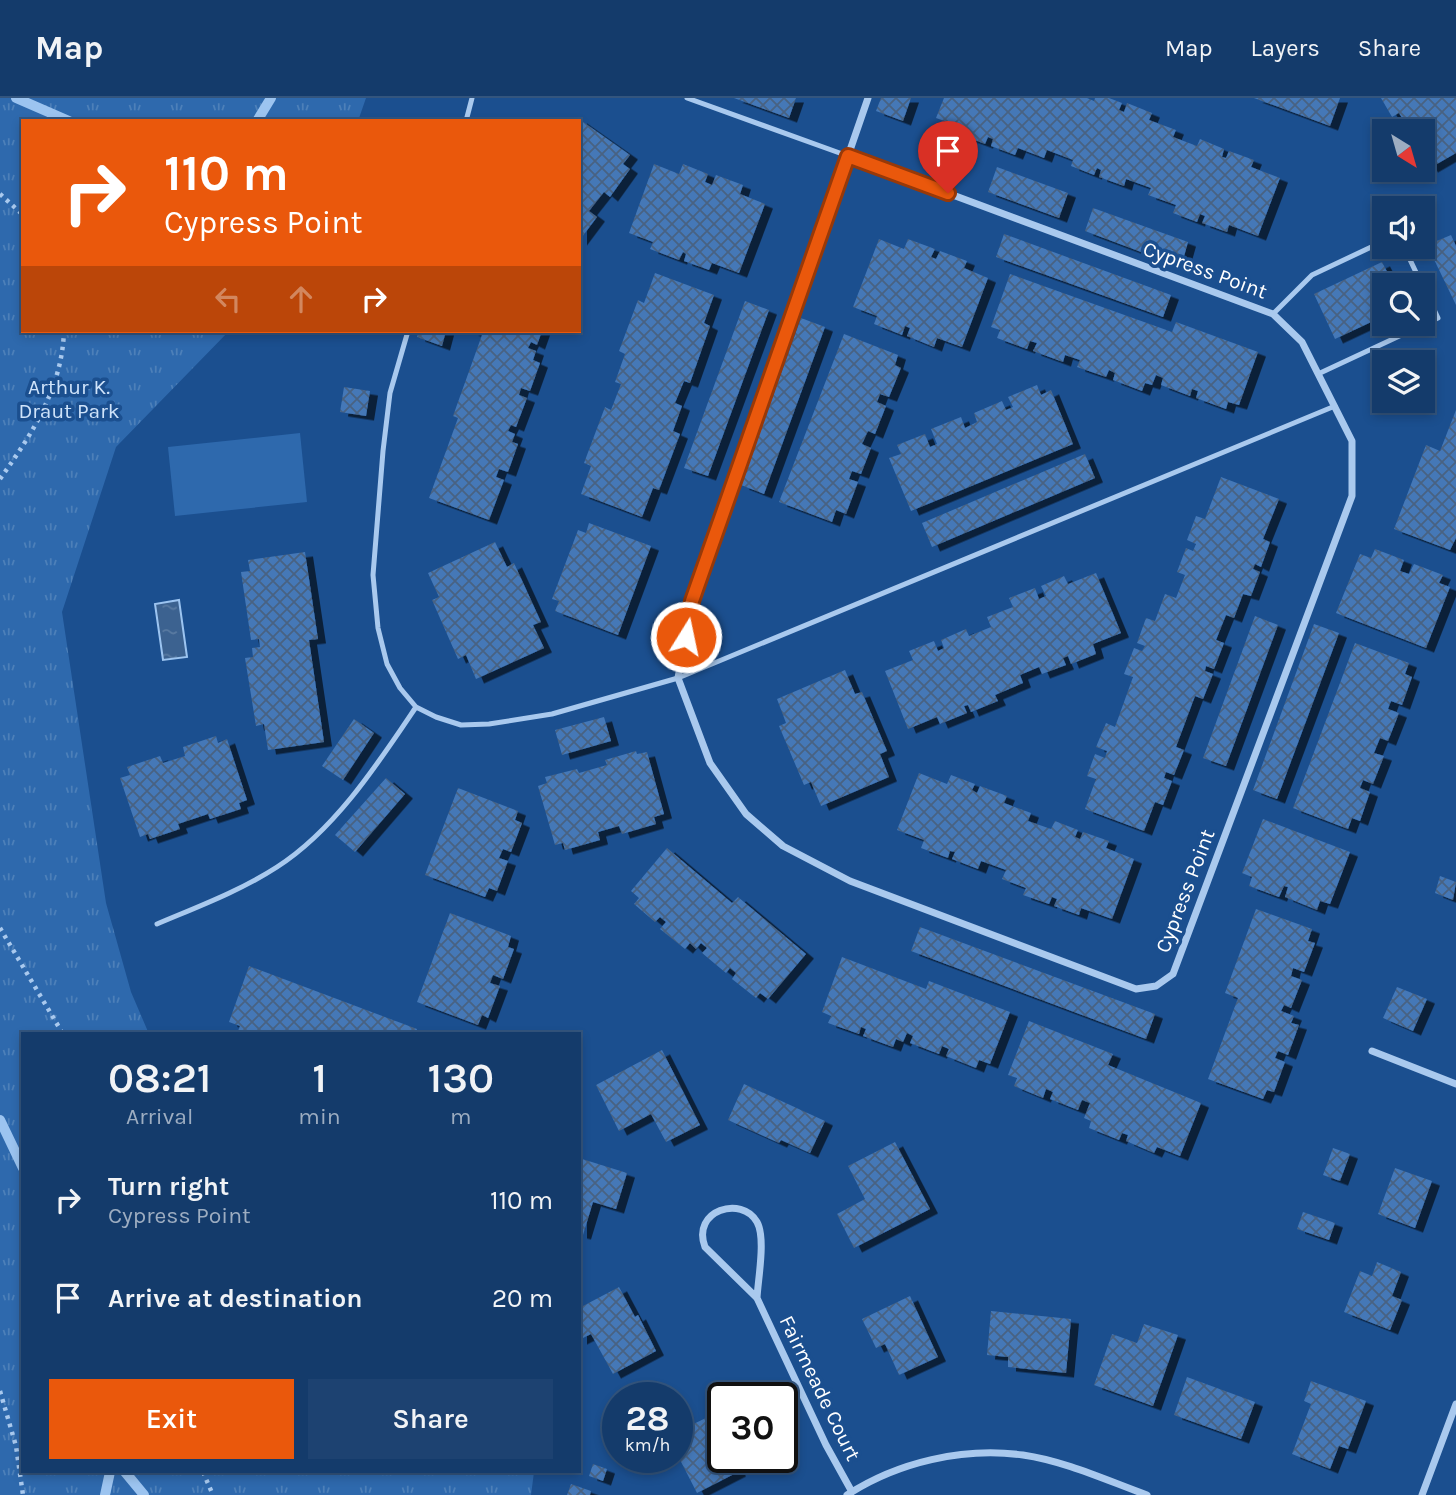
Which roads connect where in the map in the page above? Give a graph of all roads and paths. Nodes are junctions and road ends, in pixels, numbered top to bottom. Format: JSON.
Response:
{"nodes":[{"id":1,"x":472,"y":98,"type":"edge"},
{"id":2,"x":687,"y":98,"type":"edge"},
{"id":3,"x":868,"y":98,"type":"edge"},
{"id":4,"x":467,"y":119,"type":"edge"},
{"id":5,"x":848,"y":156,"type":"junction"},
{"id":6,"x":0,"y":194,"type":"edge"},
{"id":7,"x":21,"y":213,"type":"edge"},
{"id":8,"x":1372,"y":247,"type":"edge"},
{"id":9,"x":1273,"y":314,"type":"junction"},
{"id":10,"x":64,"y":333,"type":"edge"},
{"id":11,"x":407,"y":333,"type":"edge"},
{"id":12,"x":1399,"y":336,"type":"edge"},
{"id":13,"x":1318,"y":374,"type":"junction"},
{"id":14,"x":1335,"y":406,"type":"junction"},
{"id":15,"x":0,"y":479,"type":"edge"},
{"id":16,"x":678,"y":678,"type":"junction"},
{"id":17,"x":416,"y":706,"type":"junction"},
{"id":18,"x":157,"y":924,"type":"dead end"},
{"id":19,"x":0,"y":928,"type":"edge"},
{"id":20,"x":62,"y":1032,"type":"edge"},
{"id":21,"x":1372,"y":1051,"type":"dead end"},
{"id":22,"x":1456,"y":1084,"type":"edge"},
{"id":23,"x":757,"y":1298,"type":"junction"},
{"id":24,"x":0,"y":1391,"type":"edge"},
{"id":25,"x":1456,"y":1404,"type":"edge"},
{"id":26,"x":203,"y":1473,"type":"edge"},
{"id":27,"x":850,"y":1493,"type":"edge"},
{"id":28,"x":23,"y":1495,"type":"edge"},
{"id":29,"x":213,"y":1495,"type":"edge"},
{"id":30,"x":1147,"y":1495,"type":"edge"},
{"id":31,"x":1422,"y":1495,"type":"edge"}],
"edges":[{"from":1,"to":4,"type":"lane"},
{"from":2,"to":5,"type":"lane"},
{"from":3,"to":5,"type":"street"},
{"from":5,"to":9,"type":"street","name":"Cypress Point"},
{"from":5,"to":16,"type":"street"},
{"from":6,"to":7,"type":"path"},
{"from":8,"to":9,"type":"lane"},
{"from":9,"to":13,"type":"street","name":"Cypress Point"},
{"from":10,"to":15,"type":"path"},
{"from":11,"to":17,"type":"lane"},
{"from":12,"to":13,"type":"lane"},
{"from":13,"to":14,"type":"street","name":"Cypress Point"},
{"from":14,"to":16,"type":"lane"},
{"from":14,"to":16,"type":"street","name":"Cypress Point"},
{"from":16,"to":17,"type":"lane"},
{"from":17,"to":18,"type":"lane"},
{"from":19,"to":20,"type":"path"},
{"from":21,"to":22,"type":"street"},
{"from":23,"to":23,"type":"street","name":"Fairmeade Court"},
{"from":23,"to":27,"type":"street","name":"Fairmeade Court"},
{"from":24,"to":28,"type":"path"},
{"from":25,"to":31,"type":"street"},
{"from":26,"to":29,"type":"path"},
{"from":27,"to":30,"type":"street"}]}
